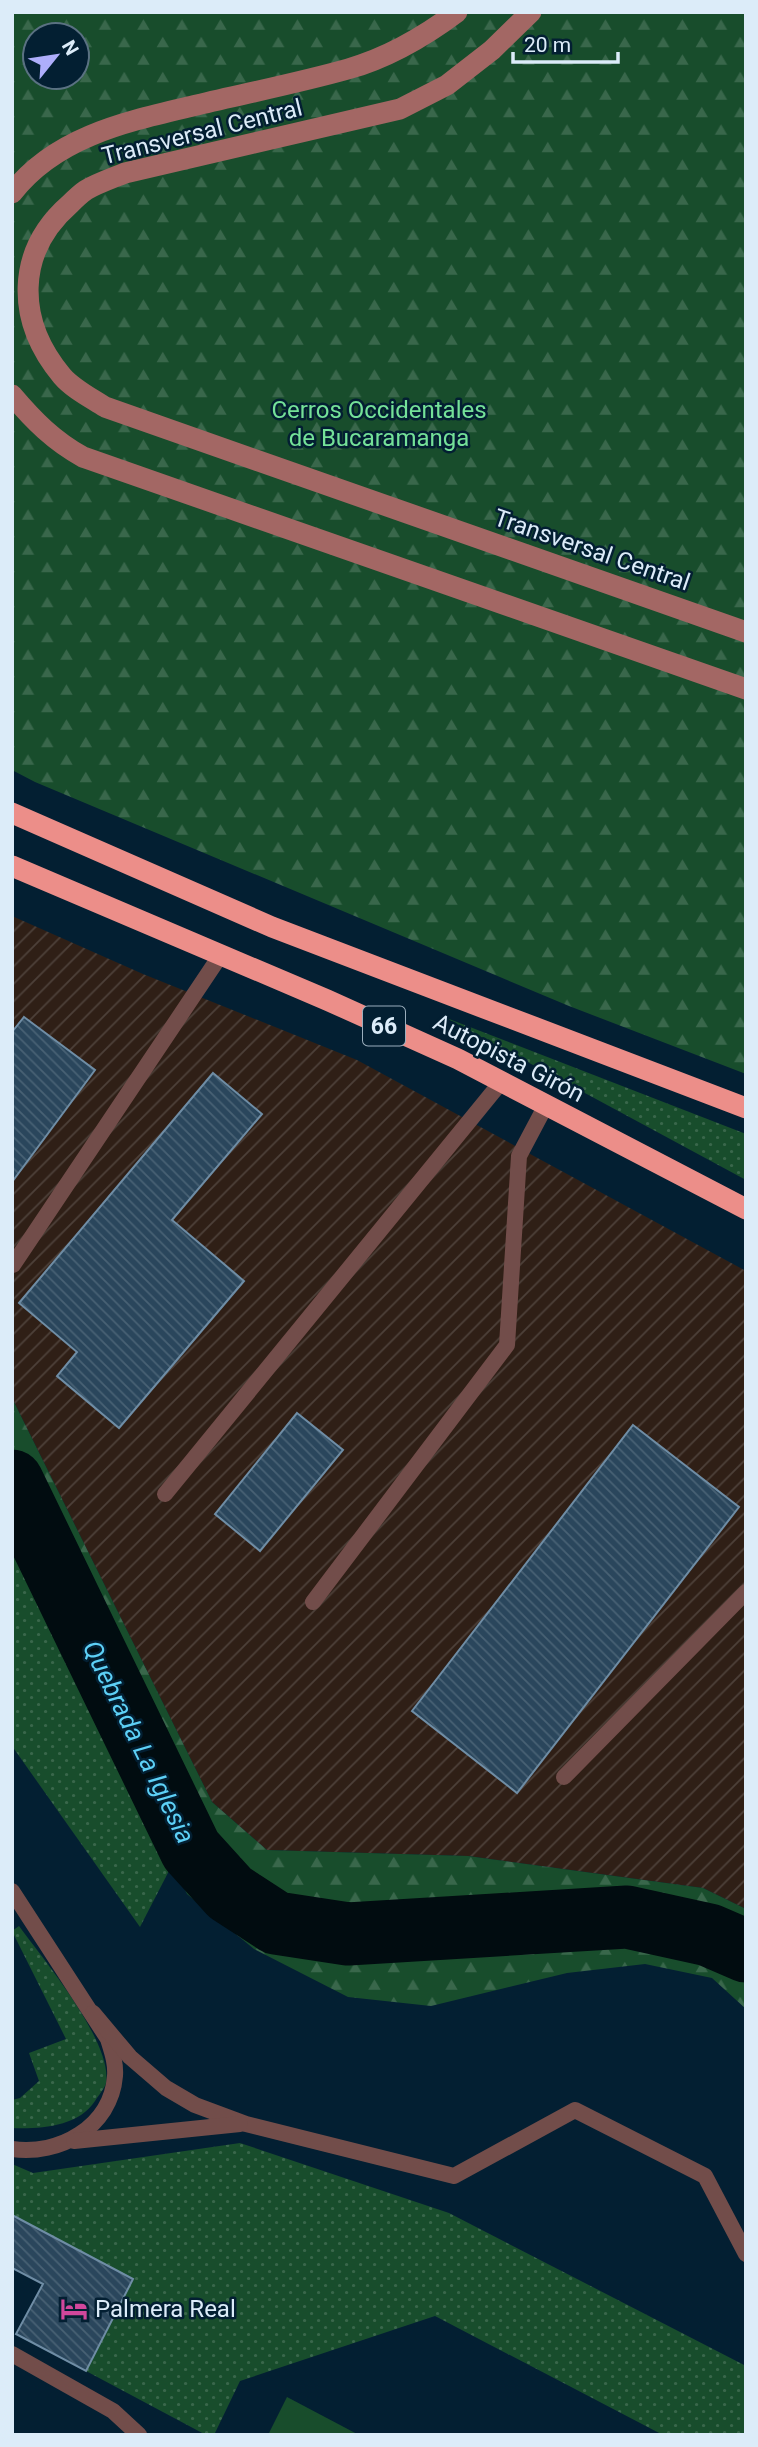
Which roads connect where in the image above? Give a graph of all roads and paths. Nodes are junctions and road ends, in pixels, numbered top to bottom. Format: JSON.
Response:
{"nodes":[{"id":1,"x":457,"y":12,"type":"edge"},
{"id":2,"x":531,"y":12,"type":"edge"},
{"id":3,"x":12,"y":193,"type":"edge"},
{"id":4,"x":12,"y":395,"type":"edge"},
{"id":5,"x":746,"y":632,"type":"edge"},
{"id":6,"x":746,"y":689,"type":"edge"},
{"id":7,"x":12,"y":813,"type":"edge"},
{"id":8,"x":12,"y":866,"type":"edge"},
{"id":9,"x":220,"y":956,"type":"junction"},
{"id":10,"x":502,"y":1081,"type":"junction"},
{"id":11,"x":546,"y":1105,"type":"junction"},
{"id":12,"x":746,"y":1108,"type":"edge"},
{"id":13,"x":746,"y":1209,"type":"edge"},
{"id":14,"x":13,"y":1265,"type":"edge"},
{"id":15,"x":165,"y":1494,"type":"dead end"},
{"id":16,"x":746,"y":1592,"type":"edge"},
{"id":17,"x":313,"y":1602,"type":"dead end"},
{"id":18,"x":565,"y":1777,"type":"dead end"},
{"id":19,"x":12,"y":1891,"type":"edge"},
{"id":20,"x":18,"y":1908,"type":"edge"},
{"id":21,"x":93,"y":2013,"type":"junction"},
{"id":22,"x":246,"y":2124,"type":"junction"},
{"id":23,"x":71,"y":2141,"type":"junction"},
{"id":24,"x":12,"y":2149,"type":"edge"},
{"id":25,"x":746,"y":2254,"type":"edge"},
{"id":26,"x":12,"y":2354,"type":"edge"},
{"id":27,"x":139,"y":2435,"type":"edge"}],
"edges":[{"from":1,"to":3,"type":"main road","name":"Transversal Central"},
{"from":2,"to":5,"type":"main road","name":"Transversal Central"},
{"from":4,"to":6,"type":"main road"},
{"from":7,"to":12,"type":"highway","name":"Autopista Girón","number":"66"},
{"from":8,"to":9,"type":"highway","name":"Autopista Girón","number":"66"},
{"from":9,"to":10,"type":"highway","name":"Autopista Girón","number":"66"},
{"from":9,"to":14,"type":"lane"},
{"from":10,"to":11,"type":"highway","name":"Autopista Girón","number":"66"},
{"from":10,"to":15,"type":"lane"},
{"from":11,"to":13,"type":"highway","name":"Autopista Girón","number":"66"},
{"from":11,"to":17,"type":"lane"},
{"from":16,"to":18,"type":"lane"},
{"from":19,"to":20,"type":"lane"},
{"from":20,"to":21,"type":"lane"},
{"from":21,"to":22,"type":"lane"},
{"from":21,"to":23,"type":"lane"},
{"from":22,"to":23,"type":"lane"},
{"from":22,"to":25,"type":"lane"},
{"from":23,"to":24,"type":"lane"},
{"from":26,"to":27,"type":"lane"}]}
